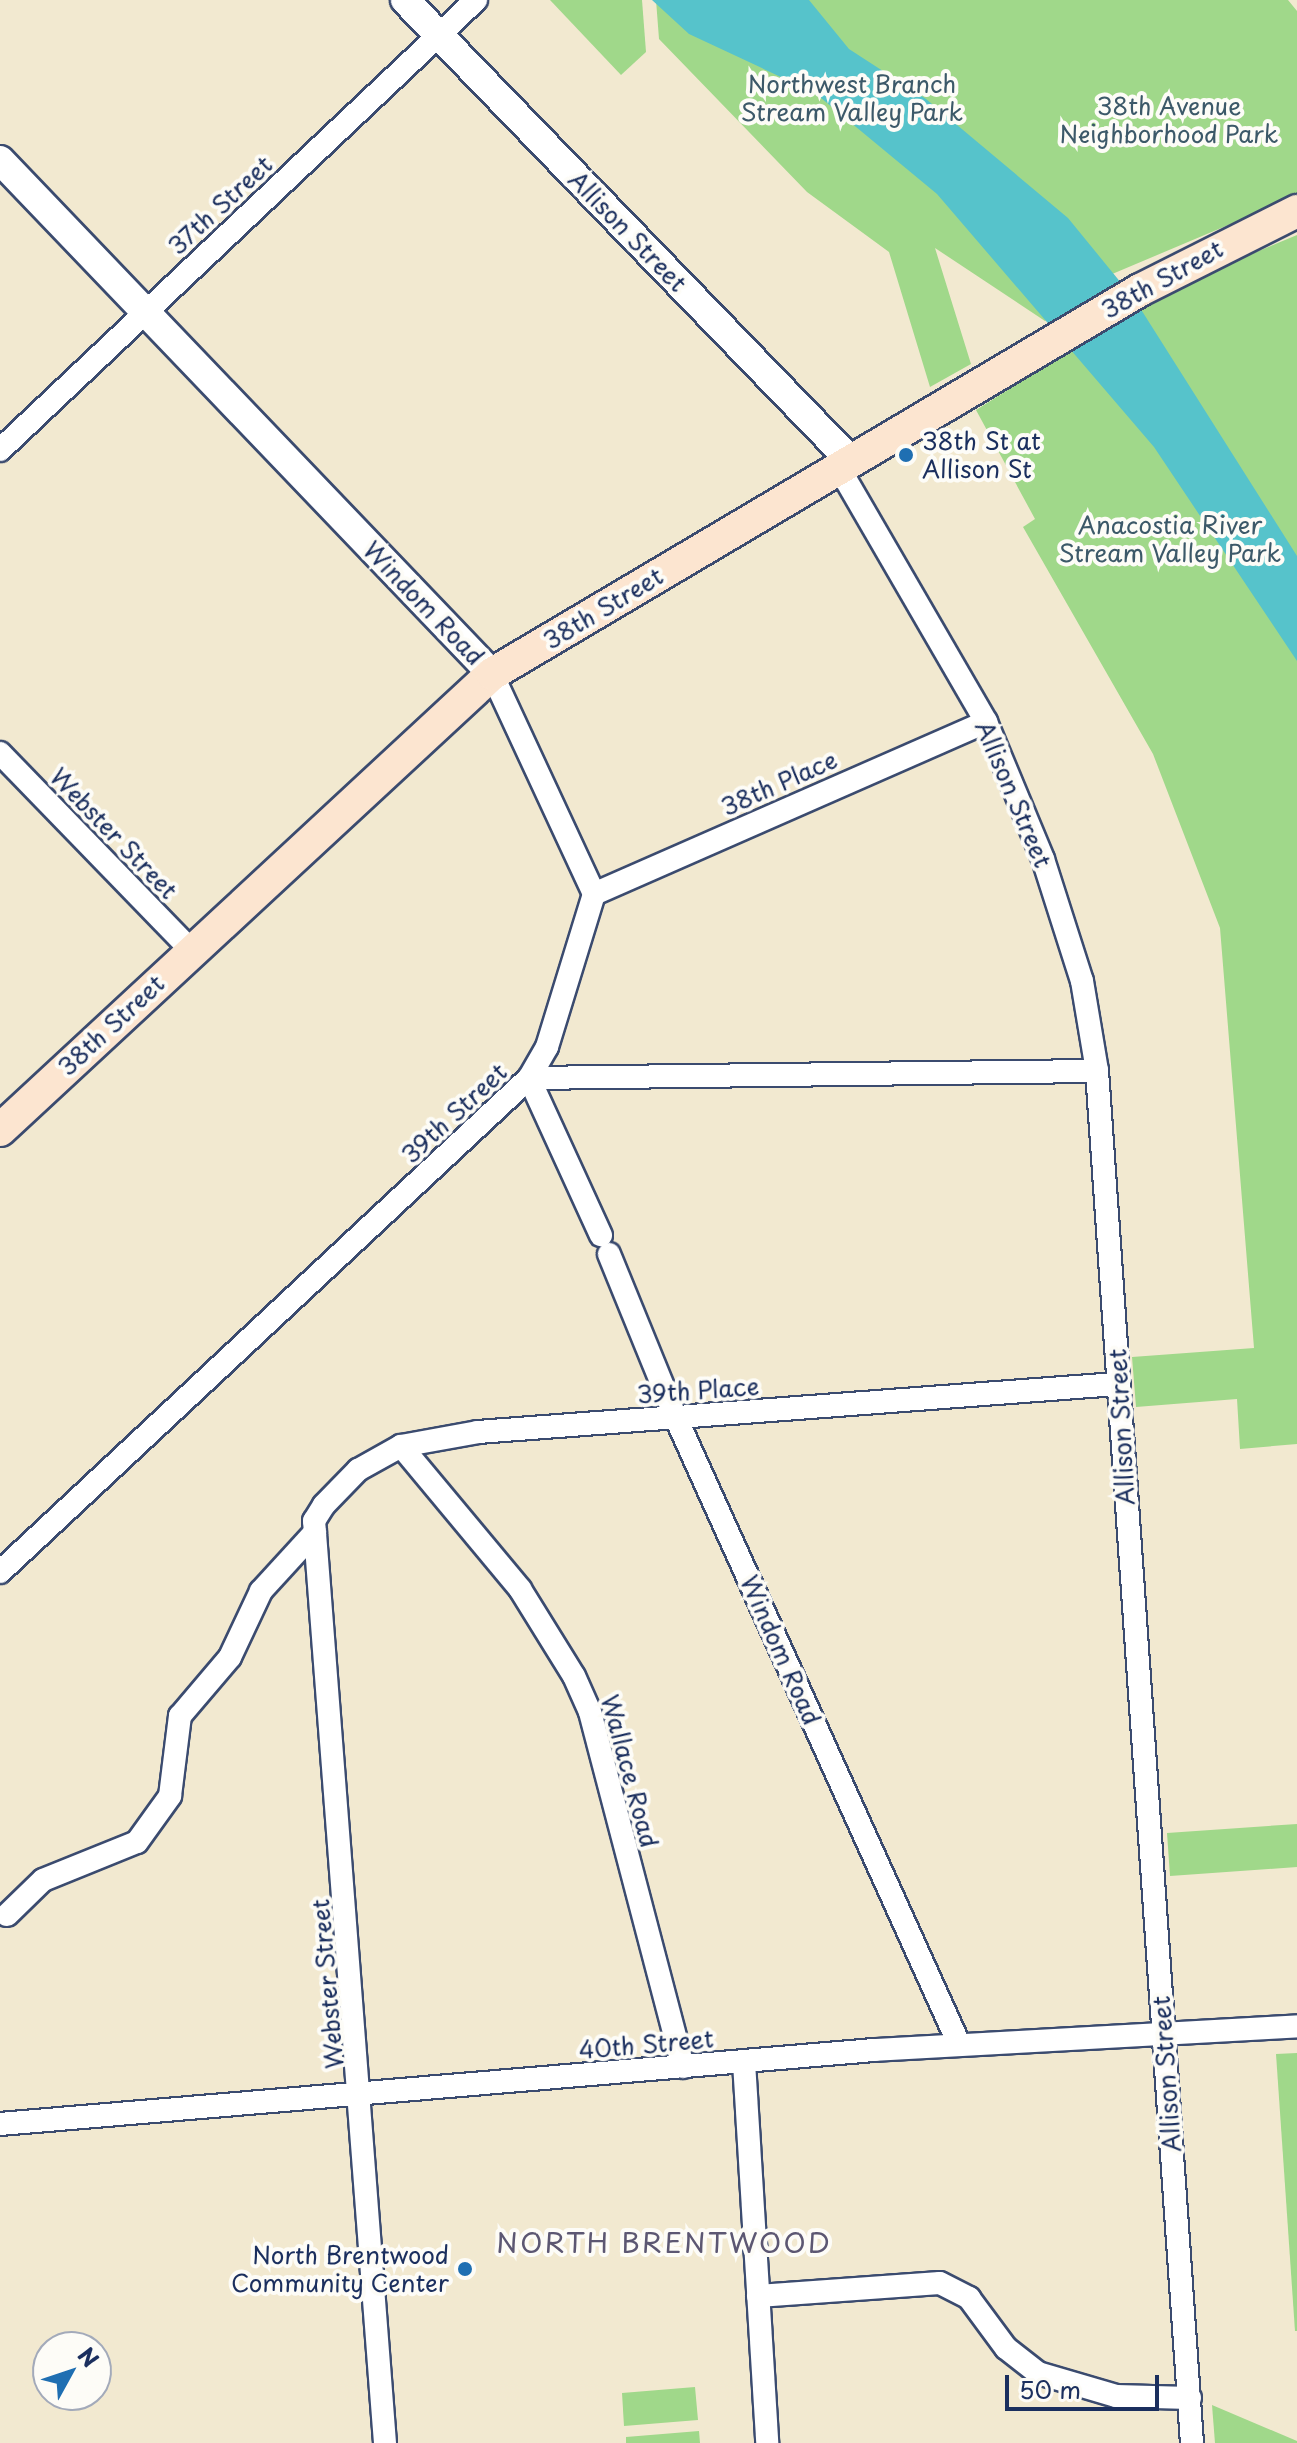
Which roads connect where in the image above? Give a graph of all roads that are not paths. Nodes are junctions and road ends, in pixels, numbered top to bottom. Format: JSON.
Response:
{"nodes":[{"id":1,"x":405,"y":0,"type":"edge"},
{"id":2,"x":476,"y":0,"type":"edge"},
{"id":3,"x":440,"y":36,"type":"junction"},
{"id":4,"x":0,"y":160,"type":"edge"},
{"id":5,"x":1297,"y":211,"type":"edge"},
{"id":6,"x":145,"y":311,"type":"junction"},
{"id":7,"x":0,"y":450,"type":"edge"},
{"id":8,"x":845,"y":465,"type":"junction"},
{"id":9,"x":492,"y":674,"type":"junction"},
{"id":10,"x":986,"y":722,"type":"junction"},
{"id":11,"x":0,"y":753,"type":"edge"},
{"id":12,"x":594,"y":894,"type":"junction"},
{"id":13,"x":191,"y":950,"type":"junction"},
{"id":14,"x":1097,"y":1071,"type":"junction"},
{"id":15,"x":529,"y":1078,"type":"junction"},
{"id":16,"x":0,"y":1130,"type":"edge"},
{"id":17,"x":1117,"y":1384,"type":"junction"},
{"id":18,"x":676,"y":1418,"type":"junction"},
{"id":19,"x":401,"y":1446,"type":"junction"},
{"id":20,"x":314,"y":1527,"type":"junction"},
{"id":21,"x":0,"y":1572,"type":"edge"},
{"id":22,"x":7,"y":1915,"type":"dead end"},
{"id":23,"x":1297,"y":2026,"type":"edge"},
{"id":24,"x":1163,"y":2035,"type":"junction"},
{"id":25,"x":959,"y":2044,"type":"junction"},
{"id":26,"x":744,"y":2062,"type":"junction"},
{"id":27,"x":683,"y":2067,"type":"junction"},
{"id":28,"x":363,"y":2096,"type":"junction"},
{"id":29,"x":0,"y":2124,"type":"edge"},
{"id":30,"x":758,"y":2296,"type":"junction"},
{"id":31,"x":1190,"y":2398,"type":"junction"},
{"id":32,"x":385,"y":2443,"type":"edge"},
{"id":33,"x":767,"y":2443,"type":"edge"},
{"id":34,"x":1192,"y":2443,"type":"edge"}],
"edges":[{"from":1,"to":3,"type":"street","name":"Allison Street"},
{"from":2,"to":3,"type":"street","name":"37th Street"},
{"from":3,"to":6,"type":"street","name":"37th Street"},
{"from":3,"to":8,"type":"street","name":"Allison Street"},
{"from":4,"to":6,"type":"street","name":"Windom Road"},
{"from":5,"to":8,"type":"main road","name":"38th Street"},
{"from":6,"to":7,"type":"street","name":"37th Street"},
{"from":6,"to":9,"type":"street","name":"Windom Road"},
{"from":8,"to":9,"type":"main road","name":"38th Street"},
{"from":8,"to":10,"type":"street","name":"Allison Street"},
{"from":9,"to":12,"type":"street","name":"Windom Road"},
{"from":9,"to":13,"type":"main road","name":"38th Street"},
{"from":10,"to":12,"type":"street","name":"38th Place"},
{"from":10,"to":14,"type":"street","name":"Allison Street"},
{"from":11,"to":13,"type":"street","name":"Webster Street"},
{"from":12,"to":15,"type":"street"},
{"from":13,"to":16,"type":"main road","name":"38th Street"},
{"from":14,"to":15,"type":"street","name":"39th Street"},
{"from":14,"to":17,"type":"street","name":"Allison Street"},
{"from":15,"to":18,"type":"street","name":"Windom Road"},
{"from":15,"to":21,"type":"street","name":"39th Street"},
{"from":17,"to":18,"type":"street","name":"39th Place"},
{"from":17,"to":24,"type":"street","name":"Allison Street"},
{"from":18,"to":19,"type":"street","name":"39th Place"},
{"from":18,"to":25,"type":"street","name":"Windom Road"},
{"from":19,"to":20,"type":"street","name":"39th Place"},
{"from":19,"to":27,"type":"street","name":"Wallace Road"},
{"from":20,"to":22,"type":"street","name":"39th Place"},
{"from":20,"to":28,"type":"street","name":"Webster Street"},
{"from":23,"to":24,"type":"street","name":"40th Street"},
{"from":24,"to":25,"type":"street","name":"40th Street"},
{"from":24,"to":31,"type":"street","name":"Allison Street"},
{"from":25,"to":26,"type":"street","name":"40th Street"},
{"from":26,"to":27,"type":"street","name":"40th Street"},
{"from":26,"to":30,"type":"street"},
{"from":27,"to":28,"type":"street","name":"40th Street"},
{"from":28,"to":29,"type":"street","name":"40th Street"},
{"from":28,"to":32,"type":"street","name":"Webster Street"},
{"from":30,"to":31,"type":"street"},
{"from":30,"to":33,"type":"street"},
{"from":31,"to":34,"type":"street","name":"Allison Street"}]}
